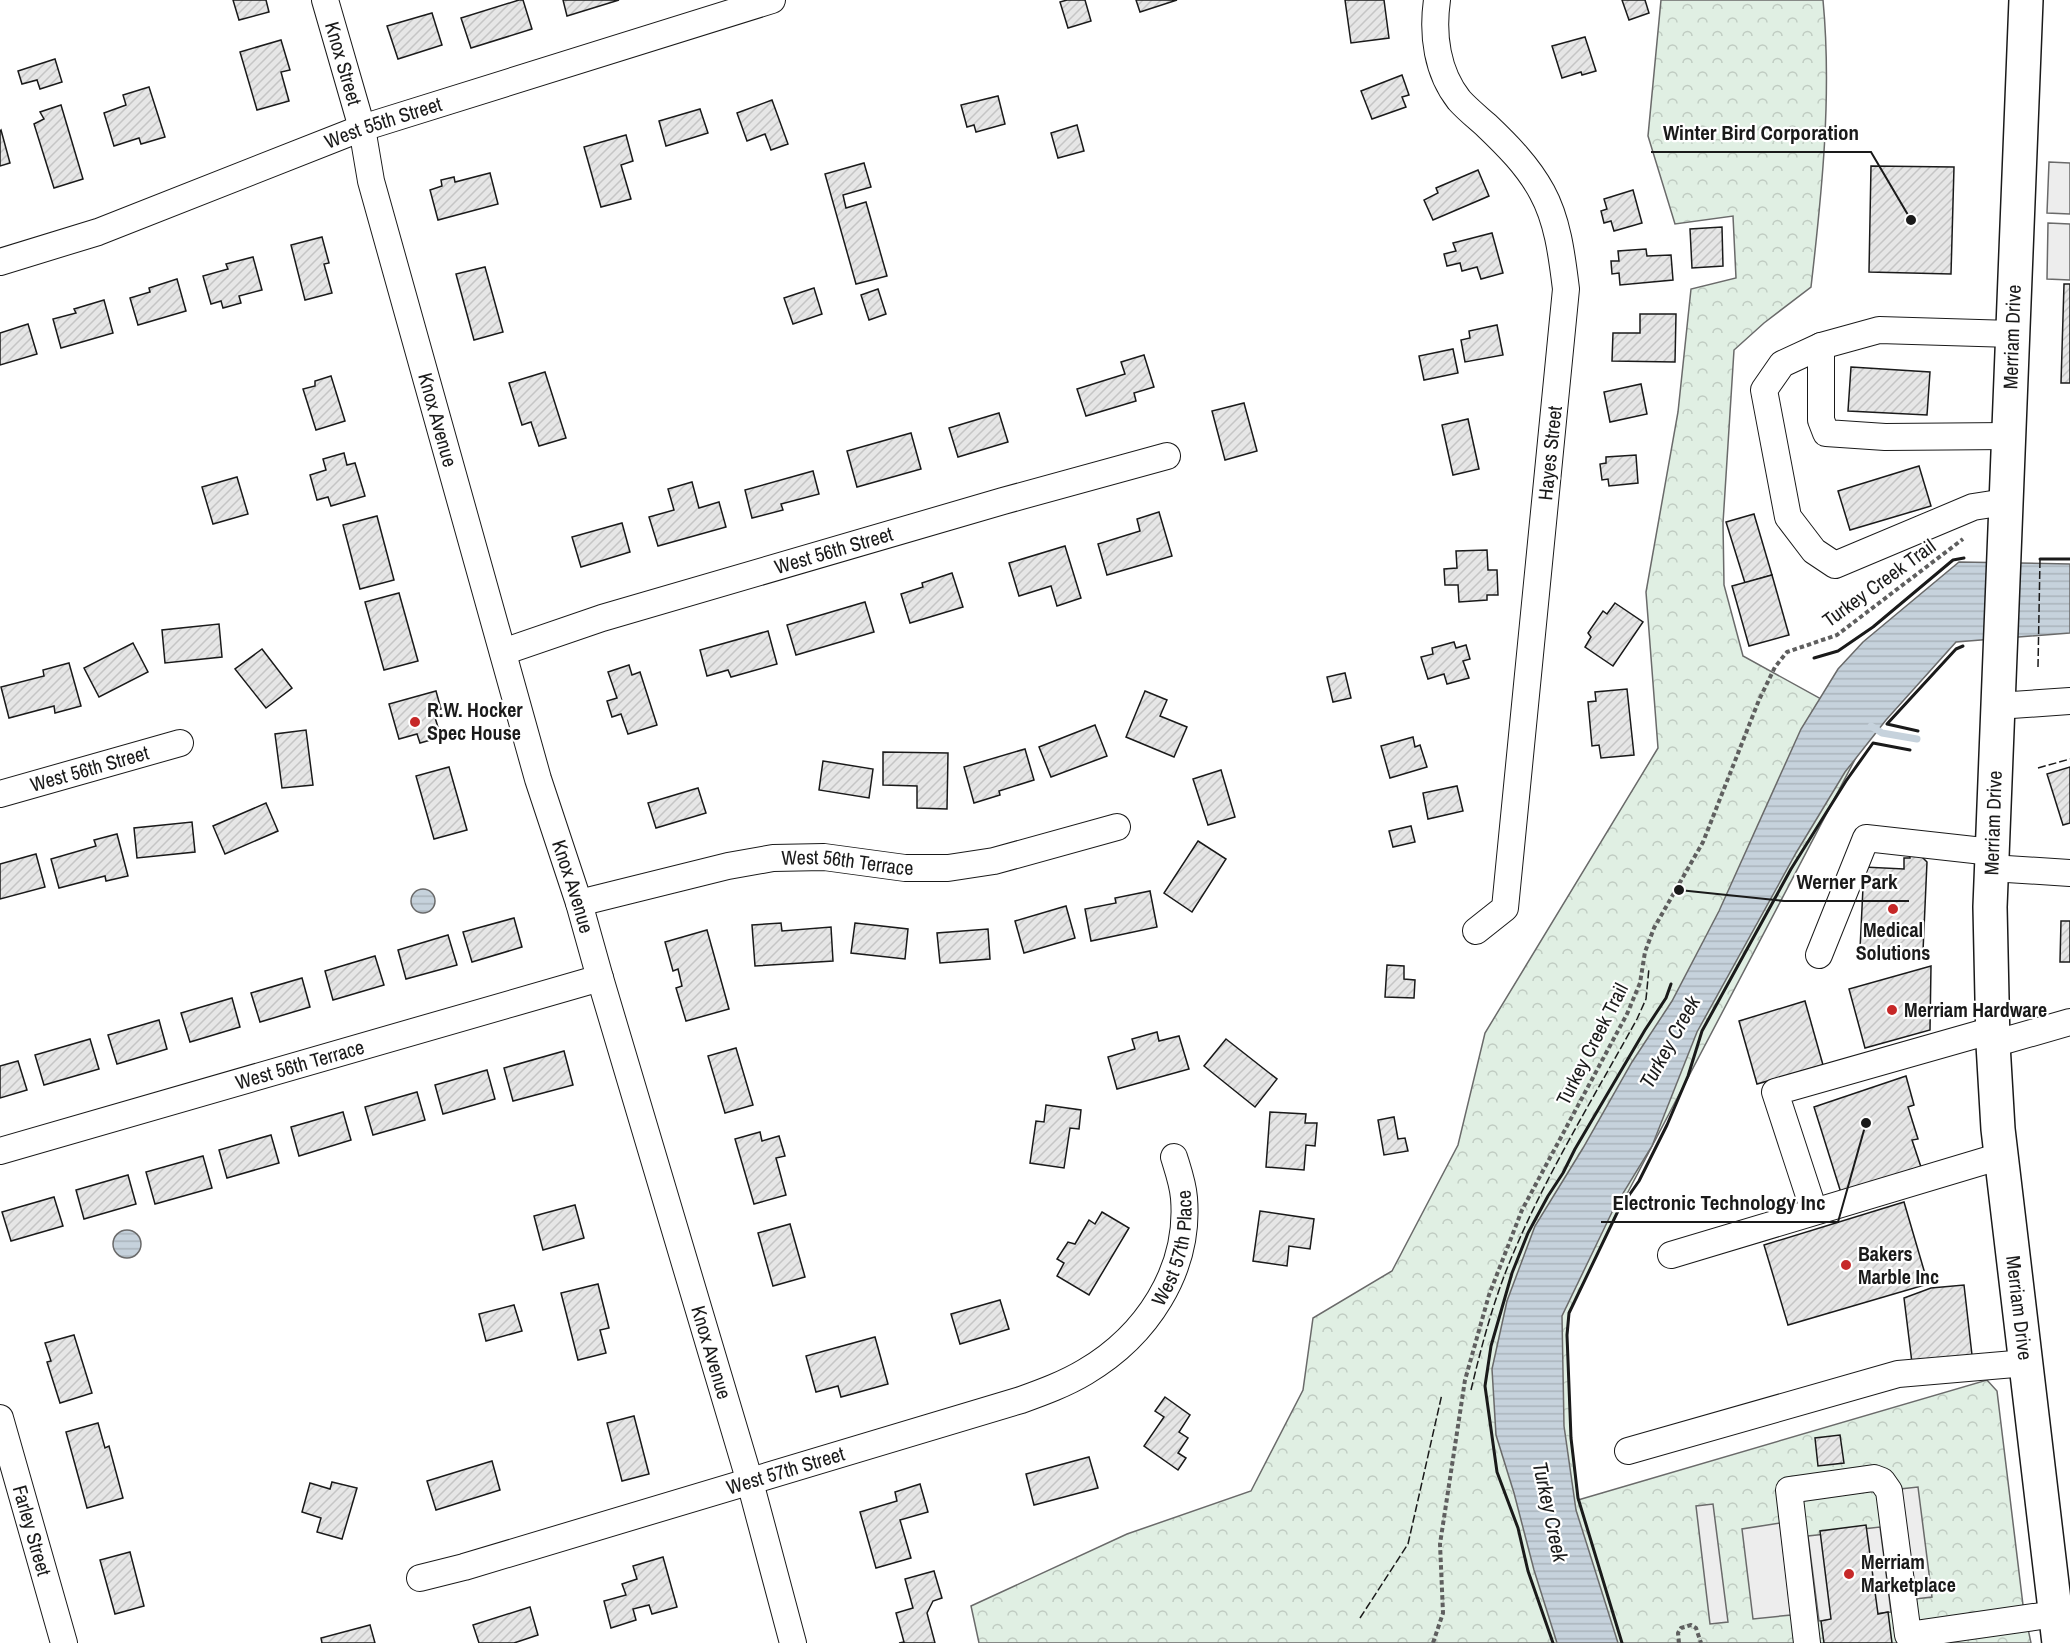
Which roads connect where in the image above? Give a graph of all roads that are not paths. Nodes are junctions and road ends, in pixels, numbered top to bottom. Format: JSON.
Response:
{"nodes":[{"id":1,"x":325,"y":0,"type":"edge"},
{"id":2,"x":772,"y":0,"type":"edge"},
{"id":3,"x":1437,"y":0,"type":"edge"},
{"id":4,"x":2026,"y":0,"type":"edge"},
{"id":5,"x":362,"y":128,"type":"junction"},
{"id":6,"x":0,"y":262,"type":"edge"},
{"id":7,"x":2012,"y":334,"type":"junction"},
{"id":8,"x":1821,"y":346,"type":"junction"},
{"id":9,"x":2008,"y":436,"type":"junction"},
{"id":10,"x":1167,"y":456,"type":"dead end"},
{"id":11,"x":2006,"y":502,"type":"junction"},
{"id":12,"x":503,"y":652,"type":"junction"},
{"id":13,"x":2070,"y":701,"type":"edge"},
{"id":14,"x":1997,"y":706,"type":"junction"},
{"id":15,"x":180,"y":742,"type":"dead end"},
{"id":16,"x":0,"y":794,"type":"edge"},
{"id":17,"x":1117,"y":827,"type":"dead end"},
{"id":18,"x":1992,"y":860,"type":"junction"},
{"id":19,"x":2070,"y":873,"type":"edge"},
{"id":20,"x":579,"y":903,"type":"junction"},
{"id":21,"x":1476,"y":931,"type":"dead end"},
{"id":22,"x":1819,"y":955,"type":"dead end"},
{"id":23,"x":600,"y":978,"type":"junction"},
{"id":24,"x":2070,"y":1022,"type":"edge"},
{"id":25,"x":1993,"y":1037,"type":"junction"},
{"id":26,"x":0,"y":1151,"type":"edge"},
{"id":27,"x":2001,"y":1156,"type":"junction"},
{"id":28,"x":1174,"y":1157,"type":"dead end"},
{"id":29,"x":1814,"y":1211,"type":"junction"},
{"id":30,"x":1671,"y":1255,"type":"dead end"},
{"id":31,"x":1137,"y":1330,"type":"joint"},
{"id":32,"x":2026,"y":1363,"type":"junction"},
{"id":33,"x":0,"y":1418,"type":"edge"},
{"id":34,"x":1628,"y":1450,"type":"dead end"},
{"id":35,"x":750,"y":1482,"type":"junction"},
{"id":36,"x":420,"y":1578,"type":"dead end"},
{"id":37,"x":2057,"y":1628,"type":"edge"},
{"id":38,"x":1909,"y":1639,"type":"edge"},
{"id":39,"x":64,"y":1643,"type":"edge"},
{"id":40,"x":793,"y":1643,"type":"edge"},
{"id":41,"x":1807,"y":1643,"type":"edge"}],
"edges":[{"from":1,"to":5,"type":"street","name":"Knox Street"},
{"from":2,"to":5,"type":"street","name":"West 55th Street"},
{"from":3,"to":21,"type":"street","name":"Hayes Street"},
{"from":4,"to":7,"type":"main road","name":"Merriam Drive"},
{"from":5,"to":6,"type":"street","name":"West 55th Street"},
{"from":5,"to":12,"type":"street","name":"Knox Avenue"},
{"from":7,"to":8,"type":"street"},
{"from":7,"to":9,"type":"main road","name":"Merriam Drive"},
{"from":8,"to":9,"type":"street"},
{"from":8,"to":11,"type":"street"},
{"from":9,"to":11,"type":"main road","name":"Merriam Drive"},
{"from":10,"to":12,"type":"street","name":"West 56th Street"},
{"from":11,"to":14,"type":"main road","name":"Merriam Drive"},
{"from":12,"to":20,"type":"street","name":"Knox Avenue"},
{"from":13,"to":14,"type":"street"},
{"from":14,"to":18,"type":"main road","name":"Merriam Drive"},
{"from":15,"to":16,"type":"street","name":"West 56th Street"},
{"from":17,"to":20,"type":"street","name":"West 56th Terrace"},
{"from":18,"to":19,"type":"street"},
{"from":18,"to":22,"type":"street"},
{"from":18,"to":25,"type":"main road","name":"Merriam Drive"},
{"from":20,"to":23,"type":"street","name":"Knox Avenue"},
{"from":23,"to":26,"type":"street","name":"West 56th Terrace"},
{"from":23,"to":35,"type":"street","name":"Knox Avenue"},
{"from":24,"to":25,"type":"street"},
{"from":25,"to":27,"type":"main road","name":"Merriam Drive"},
{"from":25,"to":29,"type":"street"},
{"from":27,"to":29,"type":"street"},
{"from":27,"to":32,"type":"main road","name":"Merriam Drive"},
{"from":28,"to":31,"type":"street","name":"West 57th Place"},
{"from":29,"to":30,"type":"street"},
{"from":31,"to":35,"type":"street","name":"West 57th Street"},
{"from":32,"to":34,"type":"street"},
{"from":32,"to":37,"type":"main road","name":"Merriam Drive"},
{"from":33,"to":39,"type":"street","name":"Farley Street"},
{"from":35,"to":36,"type":"street","name":"West 57th Street"},
{"from":35,"to":40,"type":"street","name":"Knox Avenue"},
{"from":37,"to":38,"type":"street"},
{"from":38,"to":41,"type":"street"}]}
